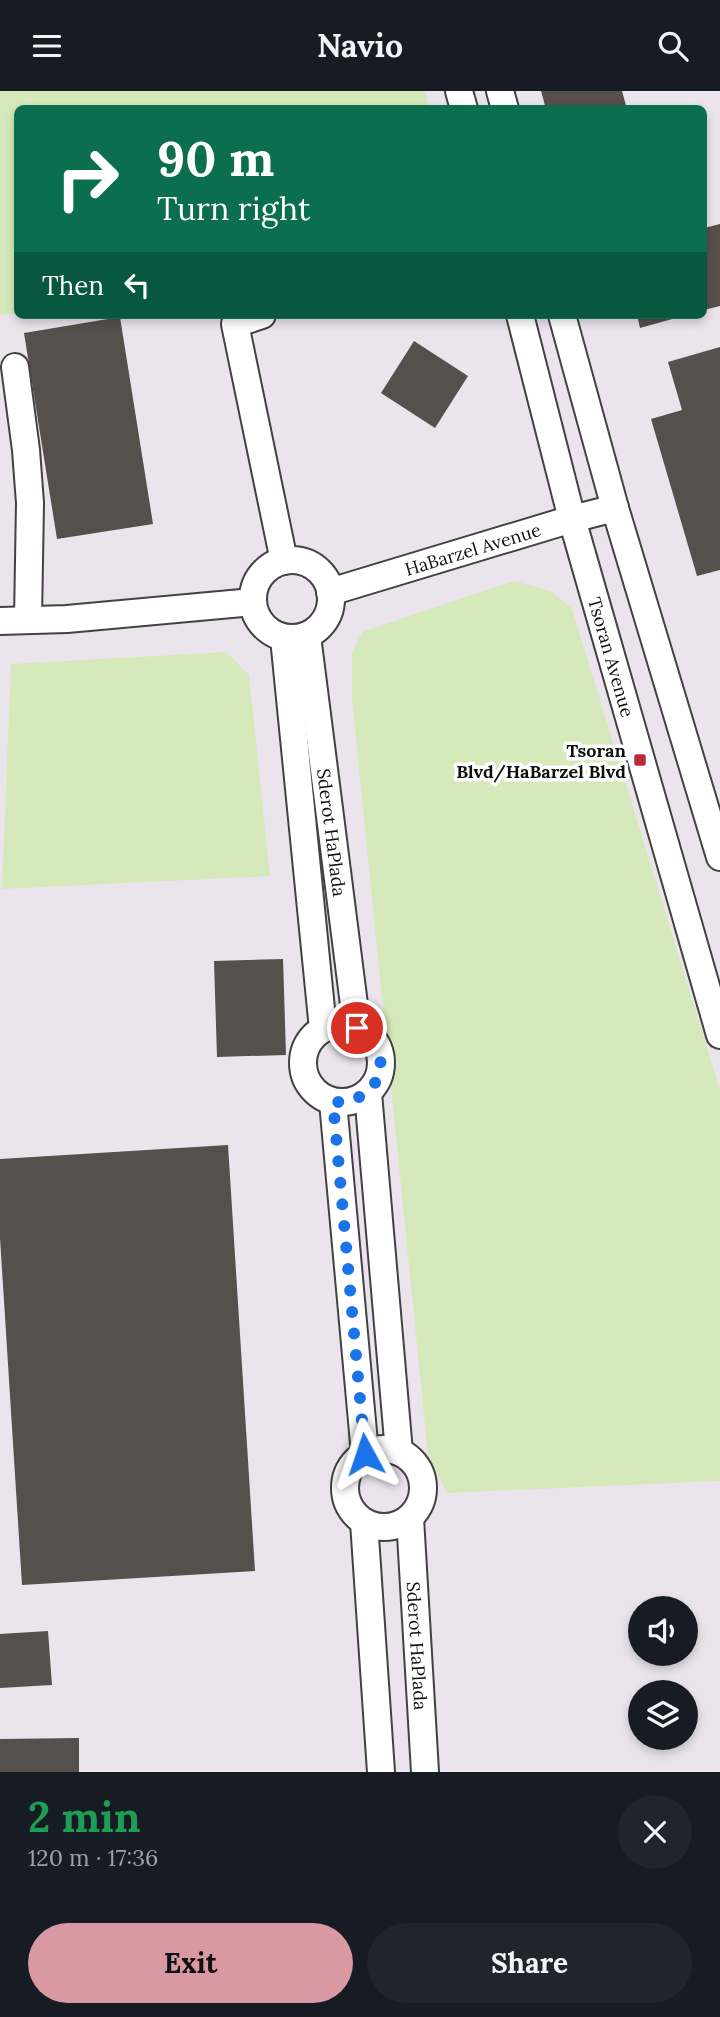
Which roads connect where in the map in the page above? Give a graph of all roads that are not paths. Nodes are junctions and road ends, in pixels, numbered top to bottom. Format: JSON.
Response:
{"nodes":[{"id":1,"x":250,"y":319,"type":"edge"},
{"id":2,"x":521,"y":319,"type":"edge"},
{"id":3,"x":563,"y":319,"type":"edge"},
{"id":4,"x":15,"y":367,"type":"dead end"},
{"id":5,"x":615,"y":508,"type":"junction"},
{"id":6,"x":572,"y":519,"type":"junction"},
{"id":7,"x":284,"y":561,"type":"junction"},
{"id":8,"x":330,"y":592,"type":"junction"},
{"id":9,"x":253,"y":602,"type":"junction"},
{"id":10,"x":28,"y":620,"type":"junction"},
{"id":11,"x":0,"y":621,"type":"edge"},
{"id":12,"x":295,"y":637,"type":"junction"},
{"id":13,"x":720,"y":857,"type":"edge"},
{"id":14,"x":357,"y":1028,"type":"junction"},
{"id":15,"x":323,"y":1029,"type":"junction"},
{"id":16,"x":720,"y":1035,"type":"edge"},
{"id":17,"x":368,"y":1093,"type":"junction"},
{"id":18,"x":333,"y":1102,"type":"junction"},
{"id":19,"x":399,"y":1453,"type":"junction"},
{"id":20,"x":365,"y":1454,"type":"junction"},
{"id":21,"x":410,"y":1518,"type":"junction"},
{"id":22,"x":364,"y":1522,"type":"junction"},
{"id":23,"x":381,"y":1772,"type":"edge"},
{"id":24,"x":425,"y":1772,"type":"edge"}],
"edges":[{"from":1,"to":7,"type":"street"},
{"from":2,"to":6,"type":"street","name":"Tsoran Avenue"},
{"from":3,"to":5,"type":"street"},
{"from":4,"to":10,"type":"street"},
{"from":5,"to":6,"type":"street","name":"HaBarzel Avenue"},
{"from":5,"to":13,"type":"street"},
{"from":6,"to":8,"type":"street","name":"HaBarzel Avenue"},
{"from":6,"to":16,"type":"street","name":"Tsoran Avenue"},
{"from":7,"to":8,"type":"street"},
{"from":7,"to":9,"type":"street"},
{"from":8,"to":12,"type":"street"},
{"from":9,"to":10,"type":"street"},
{"from":9,"to":12,"type":"street"},
{"from":10,"to":11,"type":"street"},
{"from":12,"to":14,"type":"street","name":"Sderot HaPlada"},
{"from":12,"to":15,"type":"street","name":"Sderot HaPlada"},
{"from":14,"to":15,"type":"street"},
{"from":14,"to":17,"type":"street"},
{"from":15,"to":18,"type":"street"},
{"from":17,"to":18,"type":"street"},
{"from":17,"to":19,"type":"street"},
{"from":18,"to":20,"type":"street"},
{"from":19,"to":20,"type":"street"},
{"from":19,"to":21,"type":"street"},
{"from":20,"to":22,"type":"street"},
{"from":21,"to":22,"type":"street"},
{"from":21,"to":24,"type":"street","name":"Sderot HaPlada"},
{"from":22,"to":23,"type":"street"}]}
